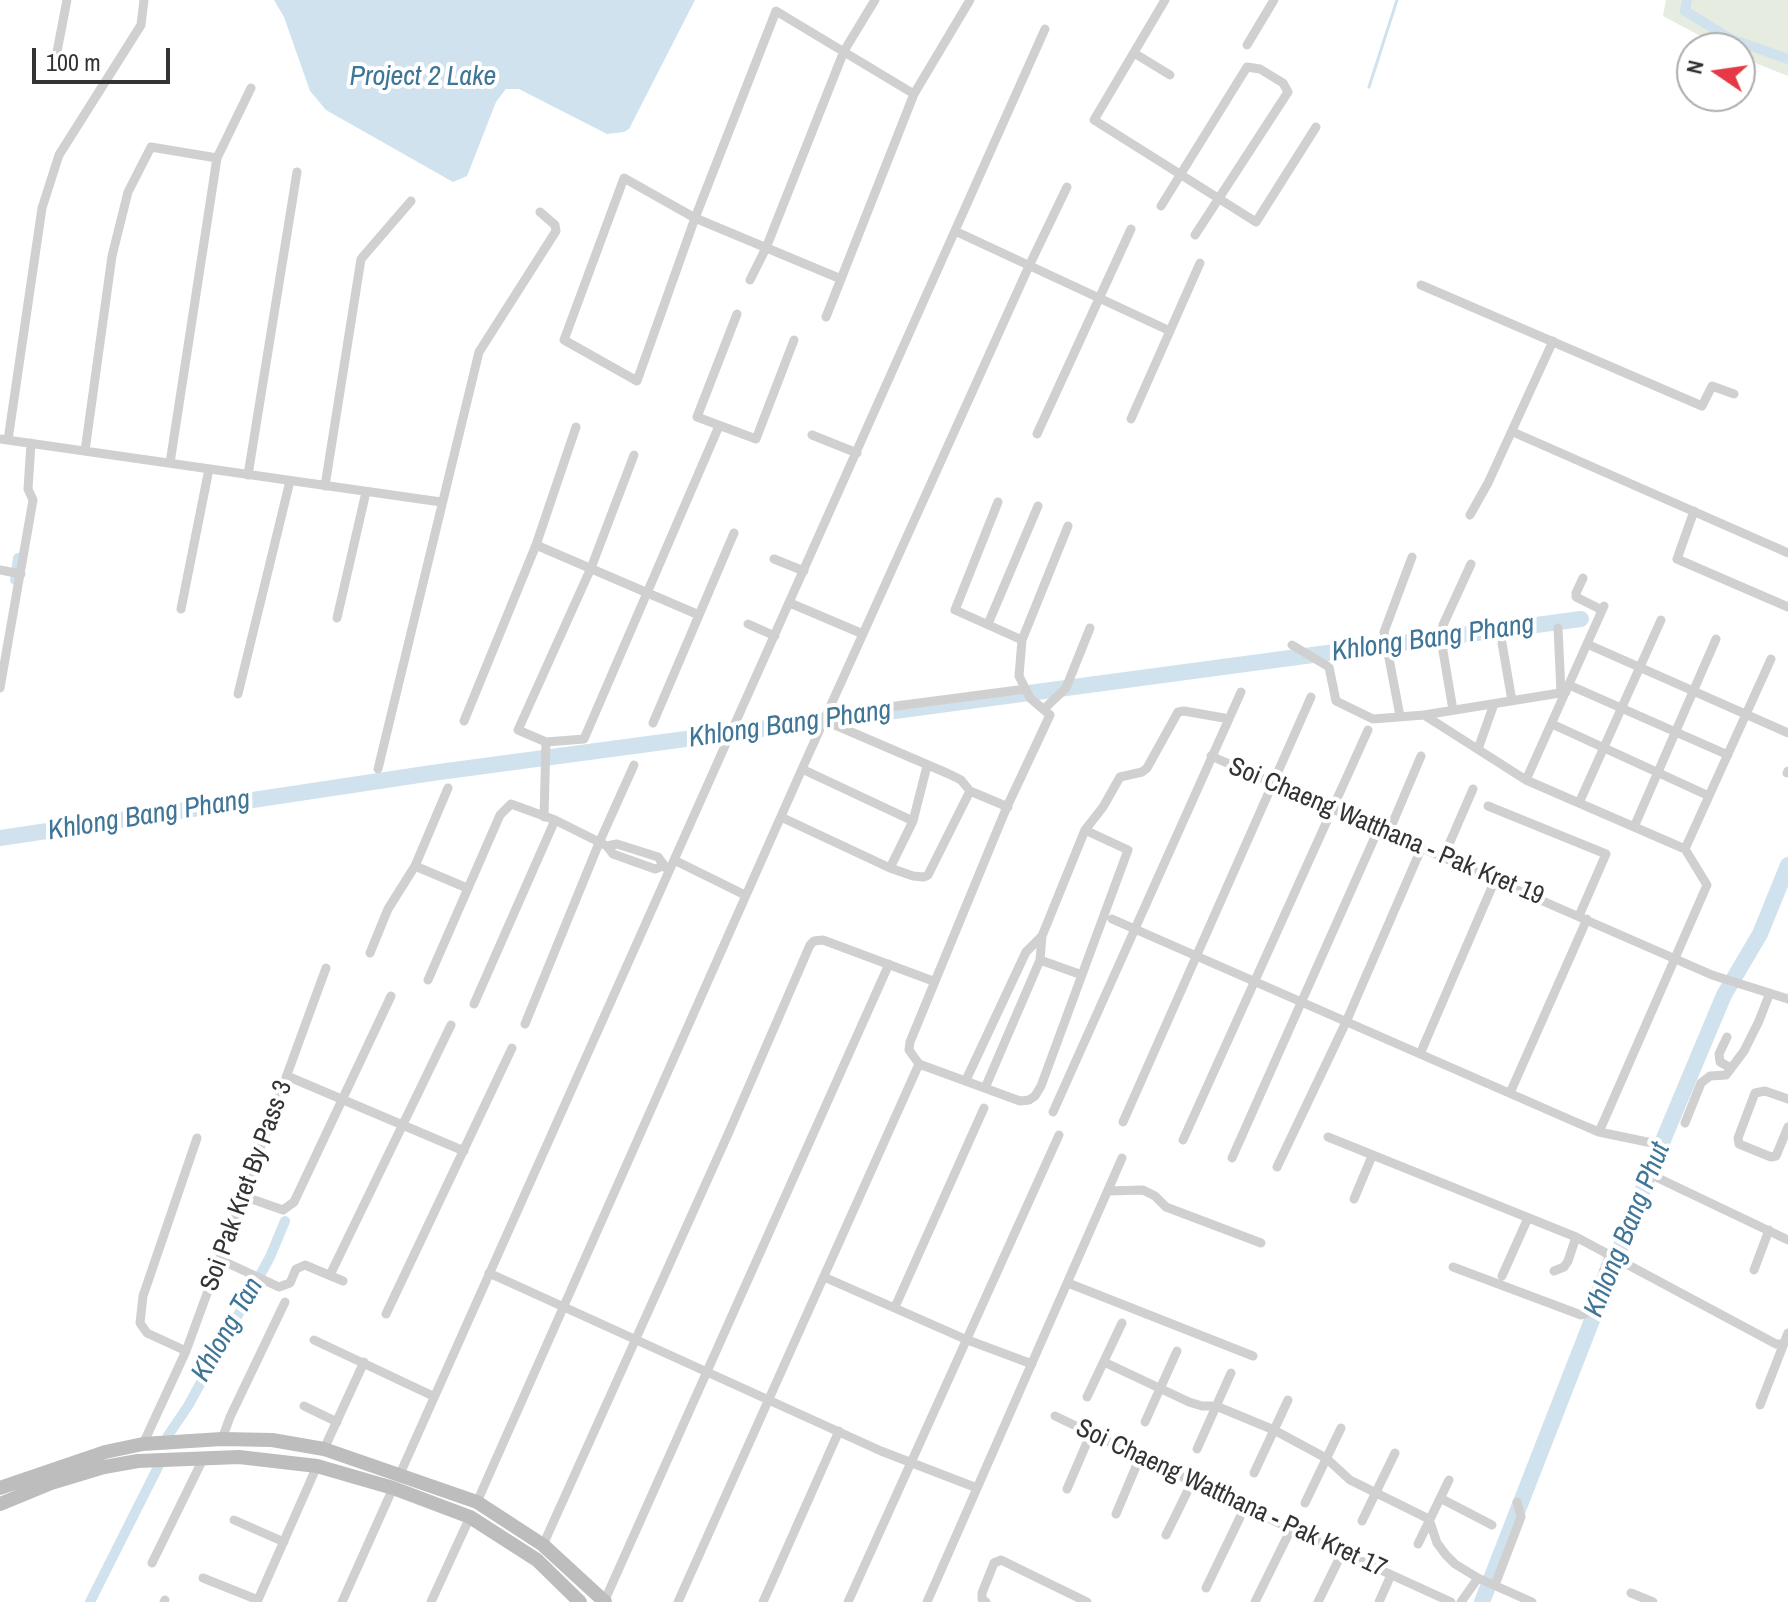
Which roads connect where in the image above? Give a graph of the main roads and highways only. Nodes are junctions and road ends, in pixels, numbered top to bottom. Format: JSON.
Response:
{"nodes":[{"id":1,"x":396,"y":1481,"type":"junction"},
{"id":2,"x":0,"y":1488,"type":"edge"},
{"id":3,"x":0,"y":1504,"type":"edge"},
{"id":4,"x":580,"y":1602,"type":"edge"},
{"id":5,"x":605,"y":1602,"type":"edge"}],
"edges":[{"from":1,"to":2,"type":"main road"},
{"from":1,"to":3,"type":"main road"},
{"from":1,"to":4,"type":"main road"},
{"from":1,"to":5,"type":"main road"}]}
